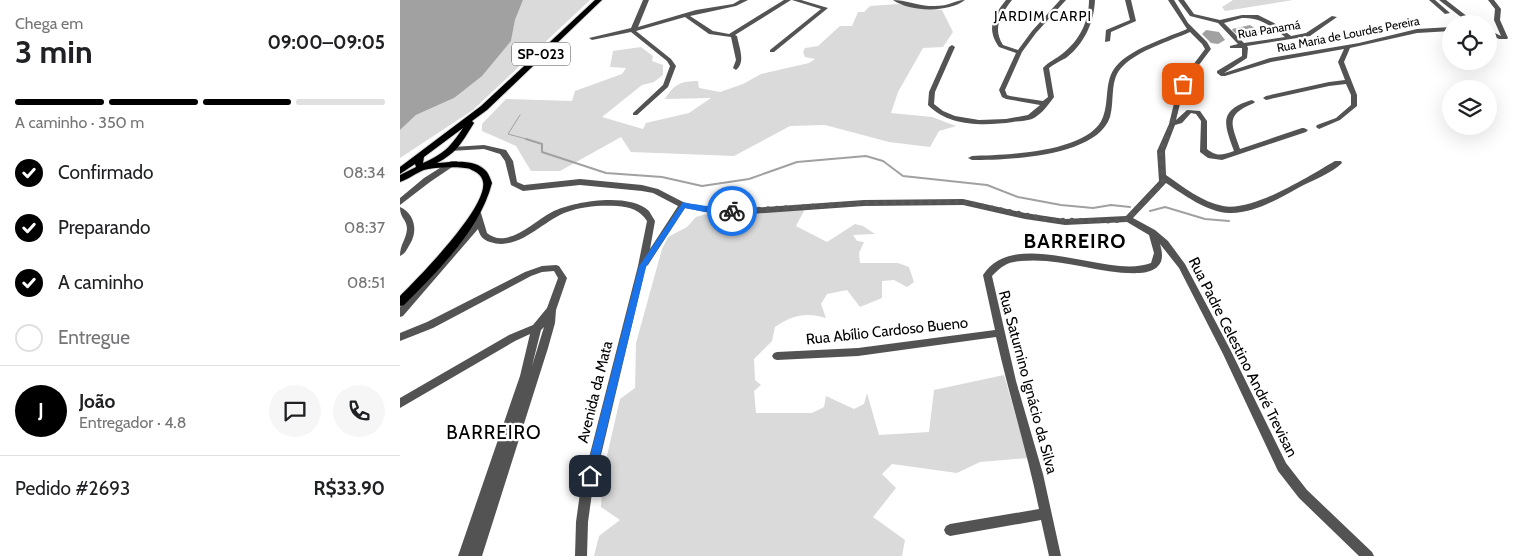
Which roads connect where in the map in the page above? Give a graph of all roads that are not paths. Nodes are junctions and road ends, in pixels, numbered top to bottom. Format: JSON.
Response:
{"nodes":[{"id":1,"x":599,"y":0,"type":"edge"},
{"id":2,"x":646,"y":0,"type":"edge"},
{"id":3,"x":724,"y":0,"type":"edge"},
{"id":4,"x":745,"y":0,"type":"edge"},
{"id":5,"x":788,"y":0,"type":"edge"},
{"id":6,"x":795,"y":0,"type":"edge"},
{"id":7,"x":828,"y":0,"type":"edge"},
{"id":8,"x":896,"y":0,"type":"edge"},
{"id":9,"x":962,"y":0,"type":"edge"},
{"id":10,"x":1009,"y":0,"type":"edge"},
{"id":11,"x":1063,"y":0,"type":"edge"},
{"id":12,"x":1092,"y":0,"type":"edge"},
{"id":13,"x":1128,"y":0,"type":"edge"},
{"id":14,"x":1172,"y":0,"type":"edge"},
{"id":15,"x":1181,"y":0,"type":"edge"},
{"id":16,"x":1432,"y":0,"type":"edge"},
{"id":17,"x":1442,"y":0,"type":"edge"},
{"id":18,"x":1449,"y":0,"type":"edge"},
{"id":19,"x":1491,"y":0,"type":"edge"},
{"id":20,"x":736,"y":4,"type":"junction"},
{"id":21,"x":825,"y":8,"type":"junction"},
{"id":22,"x":1450,"y":10,"type":"junction"},
{"id":23,"x":685,"y":15,"type":"junction"},
{"id":24,"x":1458,"y":15,"type":"edge"},
{"id":25,"x":1334,"y":17,"type":"dead end"},
{"id":26,"x":1183,"y":19,"type":"junction"},
{"id":27,"x":1497,"y":20,"type":"edge"},
{"id":28,"x":1497,"y":20,"type":"edge"},
{"id":29,"x":1220,"y":22,"type":"junction"},
{"id":30,"x":1192,"y":29,"type":"junction"},
{"id":31,"x":1226,"y":29,"type":"junction"},
{"id":32,"x":1442,"y":30,"type":"edge"},
{"id":33,"x":633,"y":31,"type":"junction"},
{"id":34,"x":729,"y":36,"type":"junction"},
{"id":35,"x":1497,"y":36,"type":"edge"},
{"id":36,"x":592,"y":38,"type":"dead end"},
{"id":37,"x":1290,"y":38,"type":"junction"},
{"id":38,"x":1107,"y":41,"type":"dead end"},
{"id":39,"x":1243,"y":44,"type":"junction"},
{"id":40,"x":952,"y":47,"type":"dead end"},
{"id":41,"x":1232,"y":47,"type":"dead end"},
{"id":42,"x":1348,"y":47,"type":"junction"},
{"id":43,"x":1328,"y":50,"type":"junction"},
{"id":44,"x":772,"y":51,"type":"dead end"},
{"id":45,"x":1019,"y":52,"type":"junction"},
{"id":46,"x":1342,"y":56,"type":"junction"},
{"id":47,"x":736,"y":68,"type":"dead end"},
{"id":48,"x":1348,"y":82,"type":"junction"},
{"id":49,"x":1266,"y":98,"type":"dead end"},
{"id":50,"x":1252,"y":102,"type":"dead end"},
{"id":51,"x":1042,"y":103,"type":"junction"},
{"id":52,"x":484,"y":108,"type":"junction"},
{"id":53,"x":635,"y":114,"type":"dead end"},
{"id":54,"x":1172,"y":124,"type":"junction"},
{"id":55,"x":1319,"y":128,"type":"dead end"},
{"id":56,"x":1304,"y":130,"type":"dead end"},
{"id":57,"x":440,"y":143,"type":"junction"},
{"id":58,"x":452,"y":149,"type":"junction"},
{"id":59,"x":1238,"y":153,"type":"junction"},
{"id":60,"x":420,"y":156,"type":"junction"},
{"id":61,"x":972,"y":158,"type":"dead end"},
{"id":62,"x":454,"y":163,"type":"junction"},
{"id":63,"x":1338,"y":163,"type":"dead end"},
{"id":64,"x":428,"y":166,"type":"junction"},
{"id":65,"x":400,"y":171,"type":"edge"},
{"id":66,"x":1164,"y":177,"type":"junction"},
{"id":67,"x":400,"y":179,"type":"edge"},
{"id":68,"x":400,"y":202,"type":"edge"},
{"id":69,"x":683,"y":205,"type":"junction"},
{"id":70,"x":400,"y":210,"type":"edge"},
{"id":71,"x":478,"y":218,"type":"junction"},
{"id":72,"x":1128,"y":219,"type":"junction"},
{"id":73,"x":1152,"y":232,"type":"junction"},
{"id":74,"x":400,"y":253,"type":"edge"},
{"id":75,"x":642,"y":266,"type":"junction"},
{"id":76,"x":400,"y":302,"type":"edge"},
{"id":77,"x":551,"y":310,"type":"junction"},
{"id":78,"x":400,"y":313,"type":"edge"},
{"id":79,"x":550,"y":323,"type":"junction"},
{"id":80,"x":537,"y":326,"type":"junction"},
{"id":81,"x":400,"y":331,"type":"edge"},
{"id":82,"x":411,"y":333,"type":"junction"},
{"id":83,"x":999,"y":333,"type":"junction"},
{"id":84,"x":400,"y":337,"type":"edge"},
{"id":85,"x":777,"y":356,"type":"dead end"},
{"id":86,"x":400,"y":402,"type":"edge"},
{"id":87,"x":1046,"y":513,"type":"junction"},
{"id":88,"x":950,"y":530,"type":"dead end"},
{"id":89,"x":464,"y":556,"type":"edge"},
{"id":90,"x":476,"y":556,"type":"edge"},
{"id":91,"x":581,"y":556,"type":"edge"},
{"id":92,"x":1055,"y":556,"type":"edge"},
{"id":93,"x":1368,"y":556,"type":"edge"}],
"edges":[{"from":1,"to":52,"type":"main road","number":"SP-023"},
{"from":2,"to":33,"type":"street"},
{"from":3,"to":20,"type":"street"},
{"from":4,"to":20,"type":"street"},
{"from":5,"to":34,"type":"street"},
{"from":6,"to":21,"type":"street"},
{"from":7,"to":21,"type":"street"},
{"from":8,"to":9,"type":"street"},
{"from":10,"to":45,"type":"street"},
{"from":11,"to":45,"type":"street"},
{"from":12,"to":51,"type":"street"},
{"from":13,"to":38,"type":"street"},
{"from":14,"to":26,"type":"street"},
{"from":15,"to":29,"type":"street"},
{"from":16,"to":22,"type":"street"},
{"from":17,"to":22,"type":"street"},
{"from":18,"to":22,"type":"street"},
{"from":19,"to":28,"type":"street"},
{"from":20,"to":23,"type":"street"},
{"from":21,"to":44,"type":"street"},
{"from":22,"to":24,"type":"street"},
{"from":23,"to":33,"type":"street"},
{"from":23,"to":34,"type":"street"},
{"from":25,"to":37,"type":"street","name":"Rua Panamá"},
{"from":26,"to":30,"type":"street"},
{"from":26,"to":31,"type":"street"},
{"from":27,"to":35,"type":"street"},
{"from":29,"to":31,"type":"street"},
{"from":29,"to":37,"type":"street"},
{"from":30,"to":54,"type":"street"},
{"from":30,"to":61,"type":"street"},
{"from":31,"to":39,"type":"street"},
{"from":32,"to":42,"type":"street","name":"Rua Maria de Lourdes Pereira"},
{"from":33,"to":36,"type":"street"},
{"from":33,"to":53,"type":"street"},
{"from":34,"to":47,"type":"street"},
{"from":37,"to":39,"type":"street","name":"Rua Panamá"},
{"from":39,"to":41,"type":"street","name":"Rua Panamá"},
{"from":39,"to":43,"type":"street","name":"Rua Maria de Lourdes Pereira"},
{"from":40,"to":51,"type":"street"},
{"from":42,"to":43,"type":"street","name":"Rua Maria de Lourdes Pereira"},
{"from":42,"to":46,"type":"street"},
{"from":43,"to":46,"type":"street"},
{"from":45,"to":51,"type":"street"},
{"from":46,"to":48,"type":"street"},
{"from":48,"to":49,"type":"street"},
{"from":48,"to":55,"type":"street"},
{"from":50,"to":59,"type":"street"},
{"from":52,"to":57,"type":"main road","number":"SP-023"},
{"from":52,"to":58,"type":"main road","number":"SP-023"},
{"from":54,"to":59,"type":"street"},
{"from":54,"to":66,"type":"street"},
{"from":56,"to":59,"type":"street"},
{"from":57,"to":58,"type":"main road","number":"SP-023"},
{"from":57,"to":60,"type":"main road","number":"SP-023"},
{"from":58,"to":62,"type":"main road"},
{"from":58,"to":64,"type":"main road","number":"SP-023"},
{"from":58,"to":69,"type":"street"},
{"from":60,"to":64,"type":"main road"},
{"from":60,"to":65,"type":"main road","number":"SP-023"},
{"from":62,"to":64,"type":"main road"},
{"from":62,"to":68,"type":"street"},
{"from":62,"to":71,"type":"main road"},
{"from":63,"to":66,"type":"street"},
{"from":64,"to":67,"type":"main road","number":"SP-023"},
{"from":66,"to":72,"type":"street"},
{"from":69,"to":72,"type":"street"},
{"from":69,"to":75,"type":"street","name":"Avenida da Mata"},
{"from":70,"to":74,"type":"street"},
{"from":71,"to":75,"type":"street","name":"Avenida da Mata"},
{"from":71,"to":76,"type":"main road"},
{"from":71,"to":78,"type":"street"},
{"from":72,"to":73,"type":"street","name":"Rua Padre Celestino André Trevisan"},
{"from":73,"to":83,"type":"street","name":"Rua Saturnino Ignácio da Silva"},
{"from":73,"to":93,"type":"street","name":"Rua Padre Celestino André Trevisan"},
{"from":75,"to":91,"type":"street","name":"Avenida da Mata"},
{"from":77,"to":79,"type":"street"},
{"from":77,"to":80,"type":"street"},
{"from":77,"to":82,"type":"street"},
{"from":79,"to":80,"type":"street"},
{"from":79,"to":90,"type":"street"},
{"from":80,"to":86,"type":"street"},
{"from":80,"to":89,"type":"street"},
{"from":81,"to":82,"type":"street"},
{"from":82,"to":84,"type":"street"},
{"from":83,"to":85,"type":"street","name":"Rua Abílio Cardoso Bueno"},
{"from":83,"to":87,"type":"street","name":"Rua Saturnino Ignácio da Silva"},
{"from":87,"to":88,"type":"street"},
{"from":87,"to":92,"type":"street","name":"Rua Saturnino Ignácio da Silva"}]}
